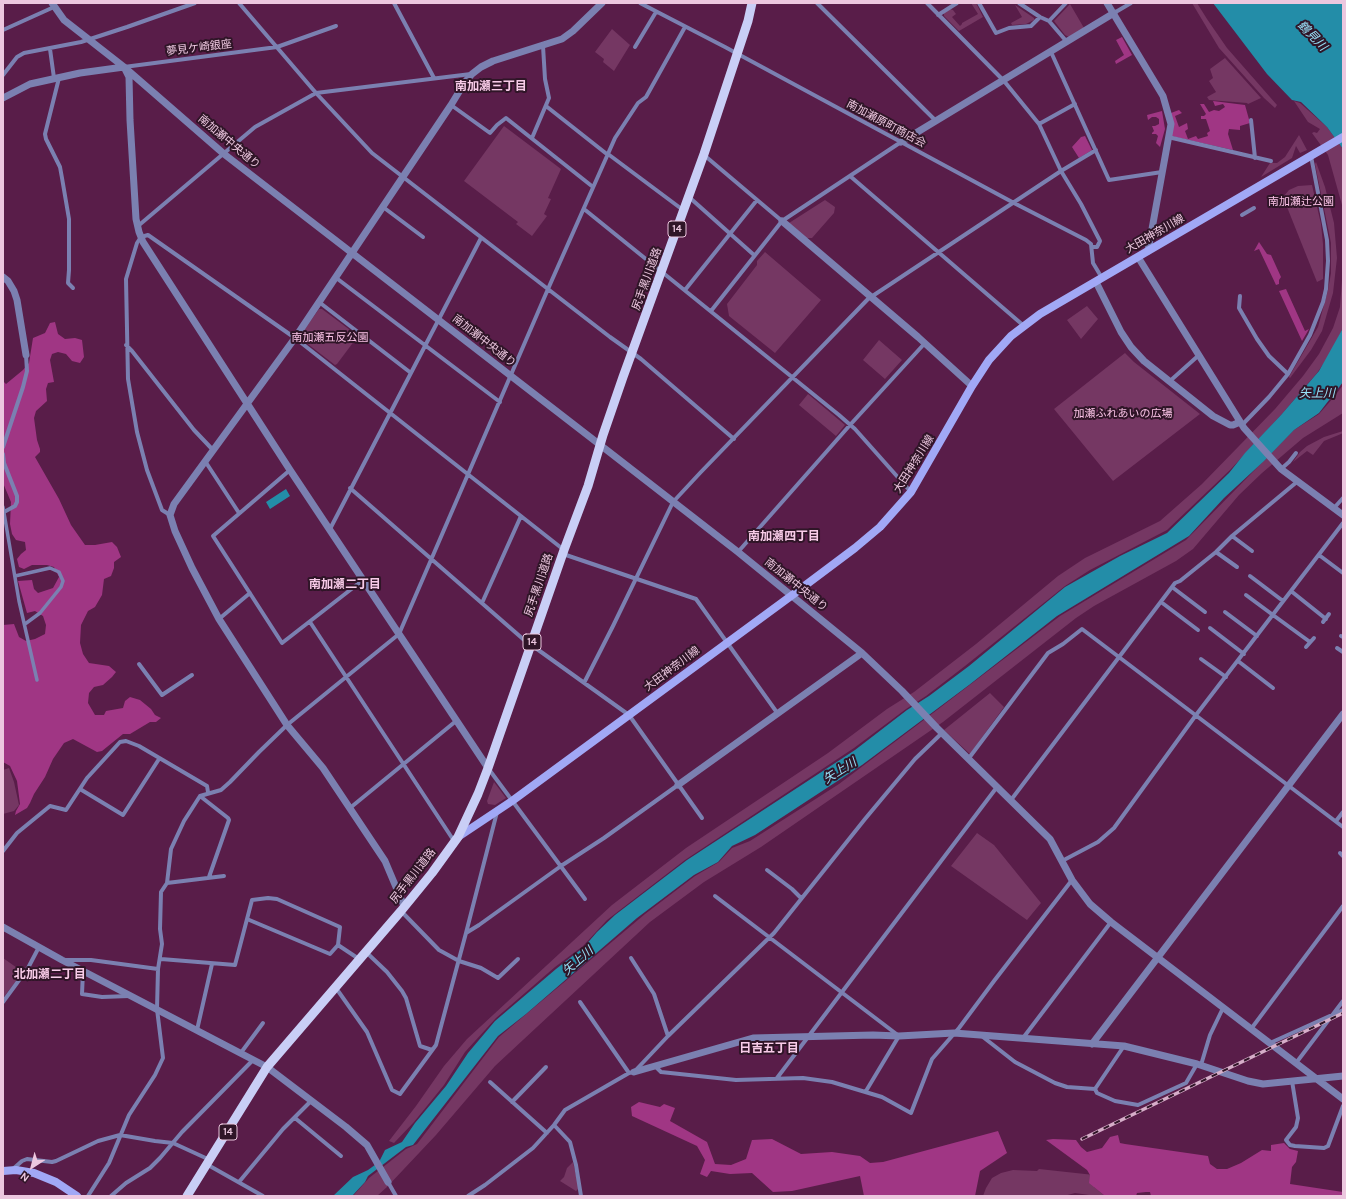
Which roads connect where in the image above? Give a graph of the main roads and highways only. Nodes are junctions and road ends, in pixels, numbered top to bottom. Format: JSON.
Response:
{"nodes":[{"id":1,"x":752,"y":3,"type":"edge"},
{"id":2,"x":1343,"y":137,"type":"edge"},
{"id":3,"x":456,"y":839,"type":"junction"},
{"id":4,"x":7,"y":1171,"type":"edge"},
{"id":5,"x":77,"y":1196,"type":"edge"},
{"id":6,"x":188,"y":1196,"type":"edge"}],
"edges":[{"from":1,"to":3,"type":"main road","name":"尻手黒川道路","number":"14"},
{"from":2,"to":3,"type":"main road","name":"大田神奈川線"},
{"from":3,"to":6,"type":"main road","name":"尻手黒川道路","number":"14"},
{"from":4,"to":5,"type":"main road"}]}
